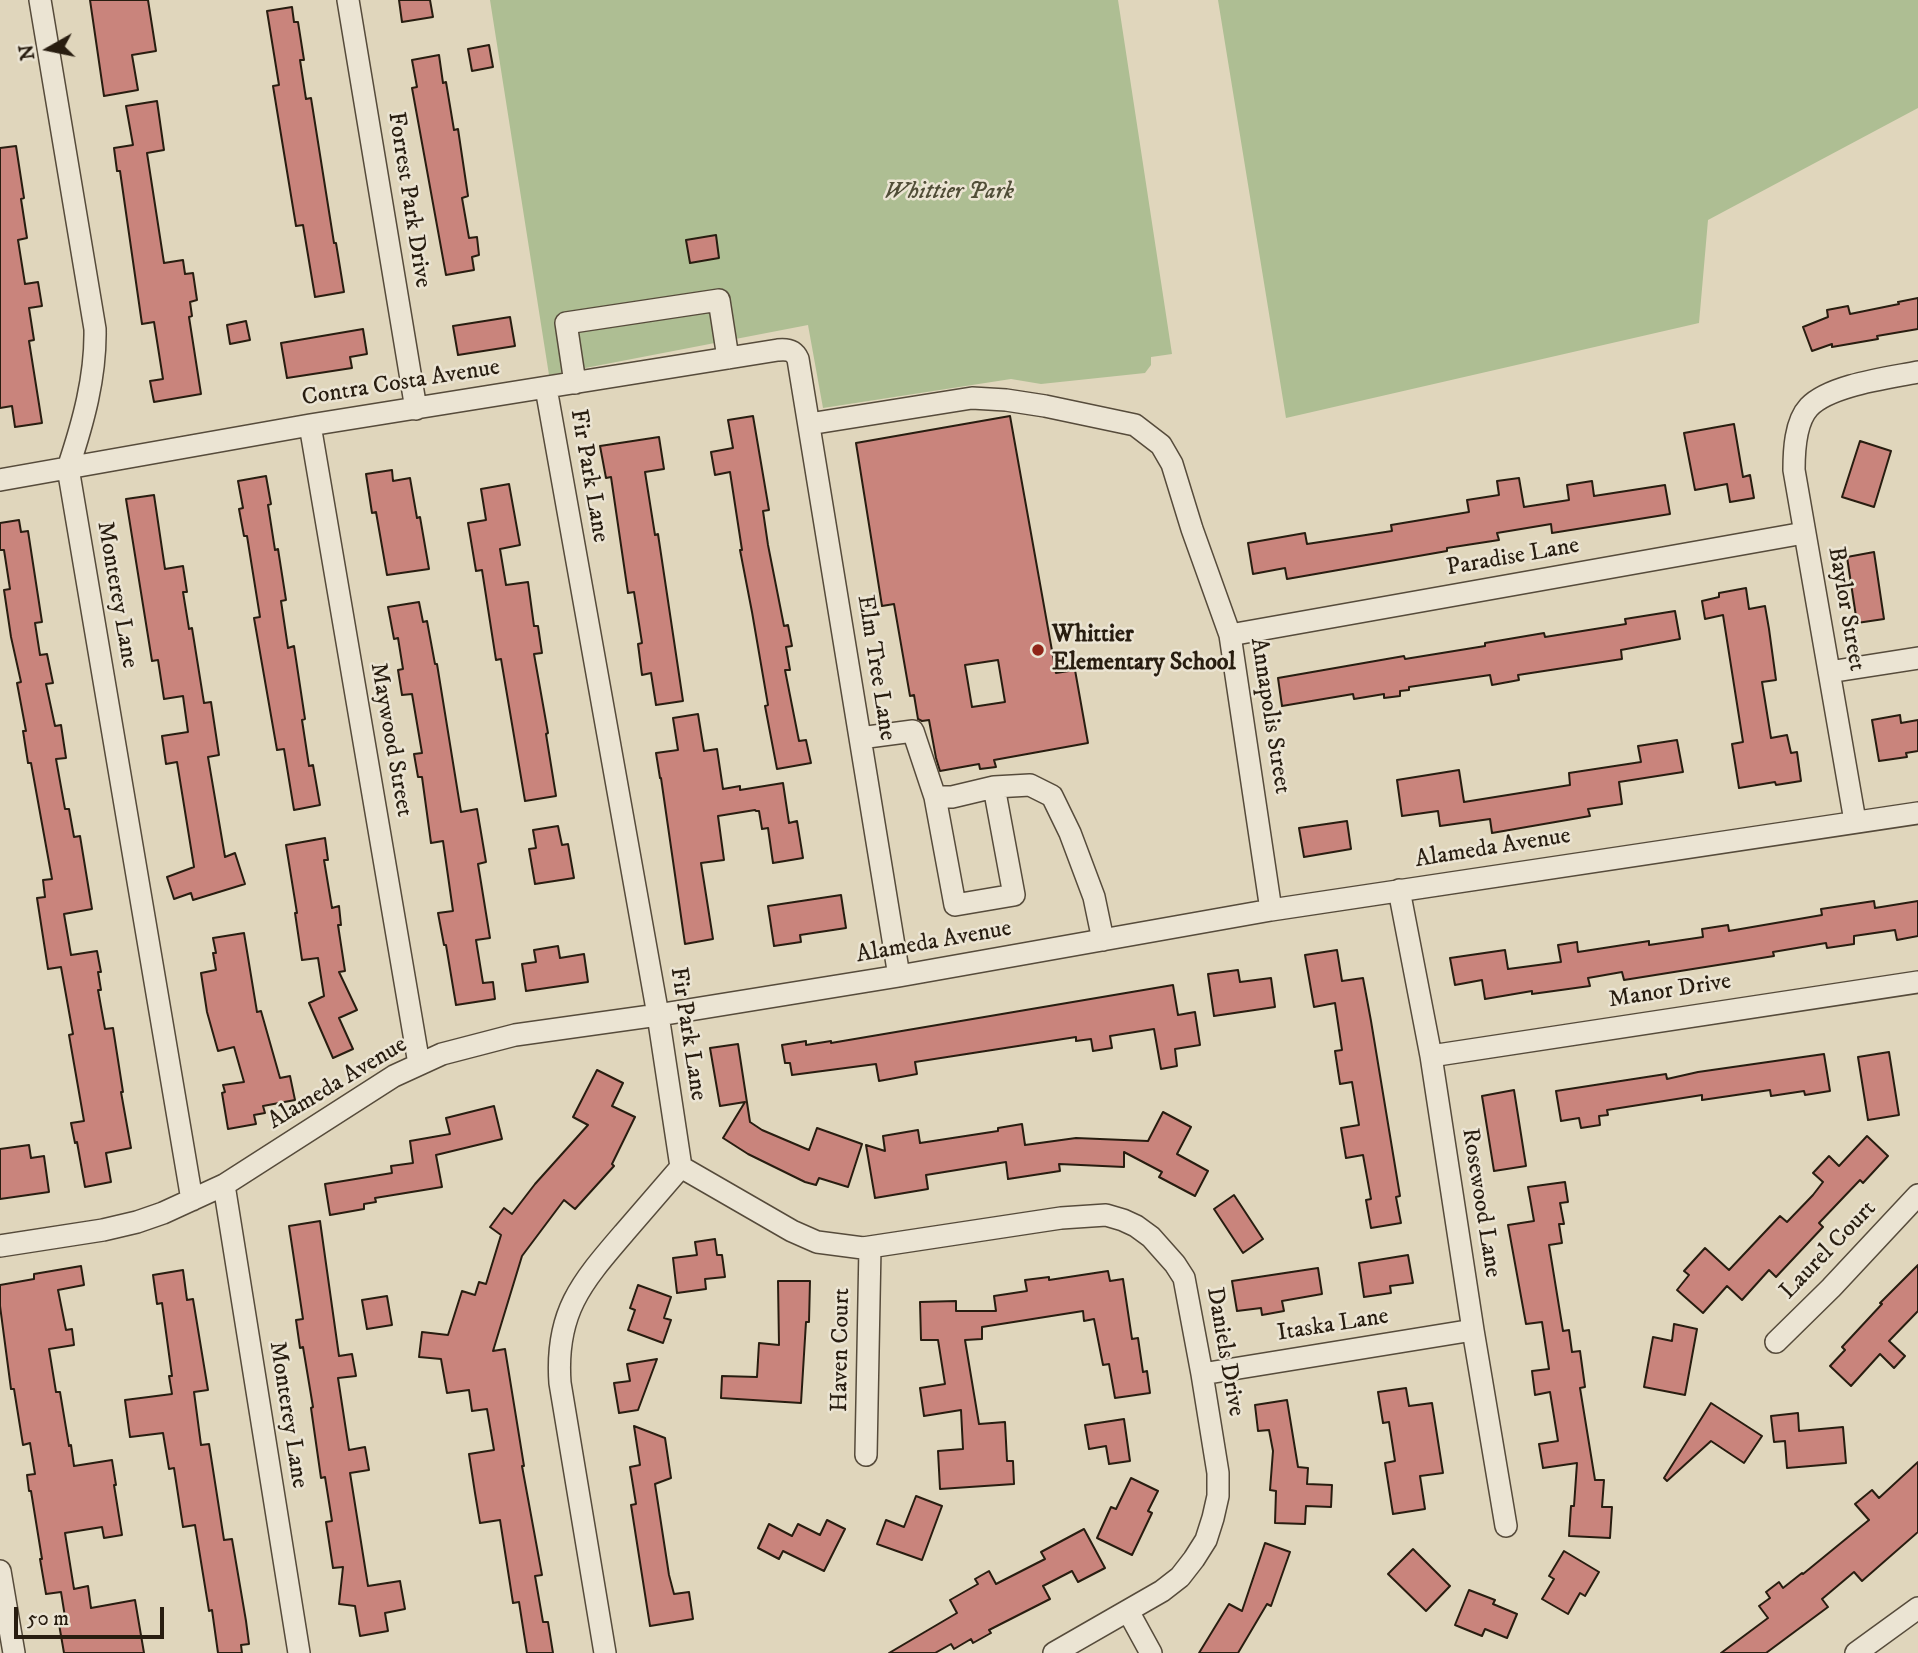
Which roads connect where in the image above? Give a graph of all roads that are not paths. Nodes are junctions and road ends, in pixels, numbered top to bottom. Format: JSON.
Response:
{"nodes":[{"id":1,"x":40,"y":0,"type":"edge"},
{"id":2,"x":348,"y":0,"type":"edge"},
{"id":3,"x":728,"y":358,"type":"junction"},
{"id":4,"x":799,"y":368,"type":"joint"},
{"id":5,"x":1918,"y":372,"type":"edge"},
{"id":6,"x":575,"y":383,"type":"junction"},
{"id":7,"x":546,"y":388,"type":"junction"},
{"id":8,"x":416,"y":409,"type":"junction"},
{"id":9,"x":809,"y":424,"type":"junction"},
{"id":10,"x":310,"y":425,"type":"junction"},
{"id":11,"x":68,"y":468,"type":"junction"},
{"id":12,"x":0,"y":480,"type":"edge"},
{"id":13,"x":1804,"y":533,"type":"junction"},
{"id":14,"x":1230,"y":635,"type":"junction"},
{"id":15,"x":1918,"y":658,"type":"edge"},
{"id":16,"x":1829,"y":671,"type":"junction"},
{"id":17,"x":860,"y":737,"type":"junction"},
{"id":18,"x":994,"y":787,"type":"junction"},
{"id":19,"x":935,"y":797,"type":"junction"},
{"id":20,"x":1918,"y":813,"type":"edge"},
{"id":21,"x":1856,"y":821,"type":"junction"},
{"id":22,"x":1399,"y":890,"type":"junction"},
{"id":23,"x":1271,"y":910,"type":"junction"},
{"id":24,"x":1103,"y":940,"type":"junction"},
{"id":25,"x":899,"y":976,"type":"junction"},
{"id":26,"x":1918,"y":982,"type":"edge"},
{"id":27,"x":658,"y":1015,"type":"junction"},
{"id":28,"x":1430,"y":1056,"type":"junction"},
{"id":29,"x":419,"y":1064,"type":"junction"},
{"id":30,"x":681,"y":1167,"type":"junction"},
{"id":31,"x":224,"y":1185,"type":"junction"},
{"id":32,"x":1918,"y":1195,"type":"edge"},
{"id":33,"x":192,"y":1200,"type":"junction"},
{"id":34,"x":0,"y":1246,"type":"edge"},
{"id":35,"x":870,"y":1247,"type":"junction"},
{"id":36,"x":1473,"y":1330,"type":"junction"},
{"id":37,"x":1776,"y":1342,"type":"dead end"},
{"id":38,"x":1202,"y":1374,"type":"junction"},
{"id":39,"x":866,"y":1455,"type":"dead end"},
{"id":40,"x":1506,"y":1526,"type":"dead end"},
{"id":41,"x":0,"y":1571,"type":"edge"},
{"id":42,"x":1918,"y":1608,"type":"edge"},
{"id":43,"x":1128,"y":1611,"type":"junction"},
{"id":44,"x":14,"y":1653,"type":"edge"},
{"id":45,"x":299,"y":1653,"type":"edge"},
{"id":46,"x":605,"y":1653,"type":"edge"},
{"id":47,"x":1054,"y":1653,"type":"edge"},
{"id":48,"x":1152,"y":1653,"type":"edge"},
{"id":49,"x":1856,"y":1653,"type":"edge"}],
"edges":[{"from":1,"to":11,"type":"street","name":"Monterey Lane"},
{"from":2,"to":8,"type":"street","name":"Forrest Park Drive"},
{"from":3,"to":4,"type":"street","name":"Contra Costa Avenue"},
{"from":3,"to":6,"type":"street","name":"Contra Costa Avenue"},
{"from":3,"to":6,"type":"street"},
{"from":4,"to":9,"type":"street","name":"Elm Tree Lane"},
{"from":5,"to":13,"type":"street","name":"Baylor Street"},
{"from":6,"to":7,"type":"street","name":"Contra Costa Avenue"},
{"from":7,"to":8,"type":"street","name":"Contra Costa Avenue"},
{"from":7,"to":27,"type":"street","name":"Fir Park Lane"},
{"from":8,"to":10,"type":"street","name":"Contra Costa Avenue"},
{"from":9,"to":14,"type":"street","name":"Annapolis Street"},
{"from":9,"to":17,"type":"street","name":"Elm Tree Lane"},
{"from":10,"to":11,"type":"street","name":"Contra Costa Avenue"},
{"from":10,"to":29,"type":"street","name":"Maywood Street"},
{"from":11,"to":12,"type":"street","name":"Contra Costa Avenue"},
{"from":11,"to":33,"type":"street","name":"Monterey Lane"},
{"from":13,"to":14,"type":"street","name":"Paradise Lane"},
{"from":13,"to":16,"type":"street","name":"Baylor Street"},
{"from":14,"to":23,"type":"street","name":"Annapolis Street"},
{"from":15,"to":16,"type":"street"},
{"from":16,"to":21,"type":"street","name":"Baylor Street"},
{"from":17,"to":19,"type":"street"},
{"from":17,"to":25,"type":"street","name":"Elm Tree Lane"},
{"from":18,"to":19,"type":"street"},
{"from":18,"to":19,"type":"street"},
{"from":18,"to":24,"type":"street"},
{"from":20,"to":21,"type":"street","name":"Alameda Avenue"},
{"from":21,"to":22,"type":"street","name":"Alameda Avenue"},
{"from":22,"to":23,"type":"street","name":"Alameda Avenue"},
{"from":22,"to":28,"type":"street","name":"Rosewood Lane"},
{"from":23,"to":24,"type":"street","name":"Alameda Avenue"},
{"from":24,"to":25,"type":"street","name":"Alameda Avenue"},
{"from":25,"to":27,"type":"street","name":"Alameda Avenue"},
{"from":26,"to":28,"type":"street","name":"Manor Drive"},
{"from":27,"to":29,"type":"street","name":"Alameda Avenue"},
{"from":27,"to":30,"type":"street","name":"Fir Park Lane"},
{"from":28,"to":36,"type":"street","name":"Rosewood Lane"},
{"from":29,"to":31,"type":"street","name":"Alameda Avenue"},
{"from":30,"to":35,"type":"street","name":"Daniels Drive"},
{"from":30,"to":46,"type":"street"},
{"from":31,"to":33,"type":"street","name":"Alameda Avenue"},
{"from":31,"to":45,"type":"street","name":"Monterey Lane"},
{"from":32,"to":37,"type":"street","name":"Laurel Court"},
{"from":33,"to":34,"type":"street","name":"Alameda Avenue"},
{"from":35,"to":38,"type":"street","name":"Daniels Drive"},
{"from":35,"to":39,"type":"street","name":"Haven Court"},
{"from":36,"to":38,"type":"street","name":"Itaska Lane"},
{"from":36,"to":40,"type":"street","name":"Rosewood Lane"},
{"from":38,"to":43,"type":"street","name":"Daniels Drive"},
{"from":41,"to":44,"type":"street"},
{"from":42,"to":49,"type":"street"},
{"from":43,"to":47,"type":"street","name":"Daniels Drive"},
{"from":43,"to":48,"type":"street"}]}
